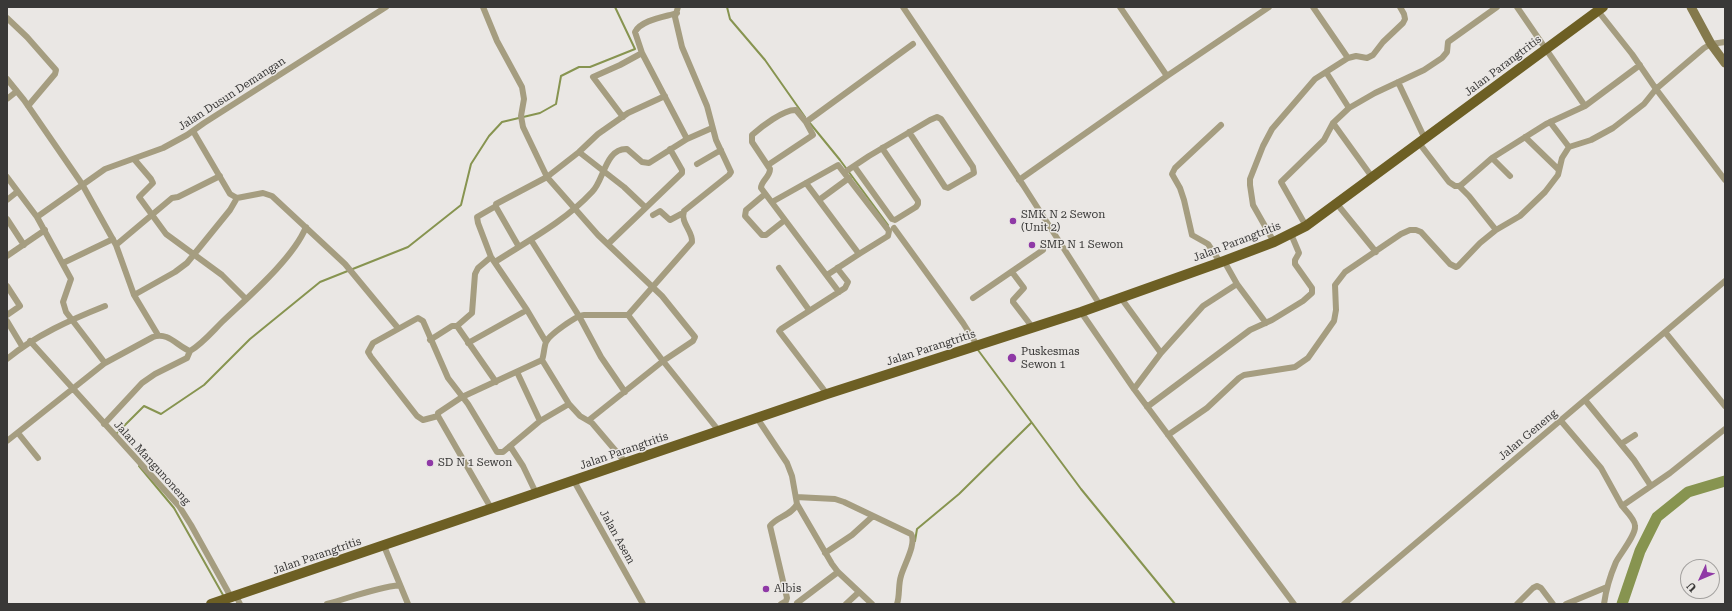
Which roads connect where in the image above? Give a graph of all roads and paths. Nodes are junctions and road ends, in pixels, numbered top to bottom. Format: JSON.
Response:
{"nodes":[{"id":1,"x":386,"y":7,"type":"edge"},
{"id":2,"x":483,"y":7,"type":"edge"},
{"id":3,"x":903,"y":7,"type":"edge"},
{"id":4,"x":1120,"y":7,"type":"edge"},
{"id":5,"x":1269,"y":7,"type":"edge"},
{"id":6,"x":1313,"y":7,"type":"edge"},
{"id":7,"x":1400,"y":7,"type":"edge"},
{"id":8,"x":1497,"y":7,"type":"edge"},
{"id":9,"x":1517,"y":7,"type":"edge"},
{"id":10,"x":1690,"y":7,"type":"edge"},
{"id":11,"x":1601,"y":9,"type":"edge"},
{"id":12,"x":677,"y":10,"type":"edge"},
{"id":13,"x":7,"y":18,"type":"edge"},
{"id":14,"x":1725,"y":42,"type":"edge"},
{"id":15,"x":913,"y":44,"type":"dead end"},
{"id":16,"x":1711,"y":44,"type":"junction"},
{"id":17,"x":1545,"y":49,"type":"junction"},
{"id":18,"x":642,"y":53,"type":"junction"},
{"id":19,"x":1348,"y":58,"type":"junction"},
{"id":20,"x":1725,"y":63,"type":"edge"},
{"id":21,"x":1640,"y":65,"type":"junction"},
{"id":22,"x":1326,"y":72,"type":"junction"},
{"id":23,"x":1167,"y":76,"type":"junction"},
{"id":24,"x":7,"y":79,"type":"edge"},
{"id":25,"x":1398,"y":82,"type":"junction"},
{"id":26,"x":1656,"y":89,"type":"junction"},
{"id":27,"x":17,"y":91,"type":"junction"},
{"id":28,"x":665,"y":96,"type":"junction"},
{"id":29,"x":7,"y":99,"type":"edge"},
{"id":30,"x":28,"y":106,"type":"junction"},
{"id":31,"x":1584,"y":106,"type":"junction"},
{"id":32,"x":1349,"y":108,"type":"junction"},
{"id":33,"x":623,"y":117,"type":"junction"},
{"id":34,"x":808,"y":120,"type":"junction"},
{"id":35,"x":1550,"y":122,"type":"junction"},
{"id":36,"x":1333,"y":123,"type":"junction"},
{"id":37,"x":1221,"y":125,"type":"dead end"},
{"id":38,"x":712,"y":128,"type":"junction"},
{"id":39,"x":192,"y":131,"type":"junction"},
{"id":40,"x":909,"y":132,"type":"junction"},
{"id":41,"x":1525,"y":137,"type":"junction"},
{"id":42,"x":687,"y":139,"type":"junction"},
{"id":43,"x":1422,"y":141,"type":"junction"},
{"id":44,"x":1569,"y":147,"type":"junction"},
{"id":45,"x":882,"y":148,"type":"junction"},
{"id":46,"x":670,"y":149,"type":"junction"},
{"id":47,"x":721,"y":150,"type":"junction"},
{"id":48,"x":578,"y":152,"type":"junction"},
{"id":49,"x":1492,"y":158,"type":"junction"},
{"id":50,"x":134,"y":159,"type":"junction"},
{"id":51,"x":697,"y":164,"type":"dead end"},
{"id":52,"x":768,"y":165,"type":"junction"},
{"id":53,"x":853,"y":167,"type":"junction"},
{"id":54,"x":603,"y":170,"type":"junction"},
{"id":55,"x":1559,"y":170,"type":"junction"},
{"id":56,"x":846,"y":172,"type":"junction"},
{"id":57,"x":220,"y":176,"type":"junction"},
{"id":58,"x":1510,"y":176,"type":"dead end"},
{"id":59,"x":7,"y":177,"type":"edge"},
{"id":60,"x":547,"y":177,"type":"junction"},
{"id":61,"x":1372,"y":177,"type":"junction"},
{"id":62,"x":849,"y":178,"type":"junction"},
{"id":63,"x":1019,"y":180,"type":"junction"},
{"id":64,"x":1725,"y":180,"type":"edge"},
{"id":65,"x":806,"y":183,"type":"junction"},
{"id":66,"x":82,"y":184,"type":"junction"},
{"id":67,"x":1459,"y":186,"type":"junction"},
{"id":68,"x":17,"y":192,"type":"junction"},
{"id":69,"x":765,"y":194,"type":"junction"},
{"id":70,"x":237,"y":198,"type":"junction"},
{"id":71,"x":7,"y":200,"type":"edge"},
{"id":72,"x":819,"y":200,"type":"junction"},
{"id":73,"x":772,"y":202,"type":"junction"},
{"id":74,"x":1337,"y":204,"type":"junction"},
{"id":75,"x":496,"y":206,"type":"junction"},
{"id":76,"x":645,"y":207,"type":"junction"},
{"id":77,"x":575,"y":209,"type":"junction"},
{"id":78,"x":683,"y":213,"type":"junction"},
{"id":79,"x":151,"y":215,"type":"junction"},
{"id":80,"x":653,"y":215,"type":"dead end"},
{"id":81,"x":37,"y":217,"type":"junction"},
{"id":82,"x":7,"y":219,"type":"edge"},
{"id":83,"x":785,"y":220,"type":"junction"},
{"id":84,"x":1306,"y":226,"type":"junction"},
{"id":85,"x":306,"y":228,"type":"junction"},
{"id":86,"x":894,"y":228,"type":"dead end"},
{"id":87,"x":45,"y":230,"type":"junction"},
{"id":88,"x":1496,"y":230,"type":"junction"},
{"id":89,"x":1291,"y":234,"type":"junction"},
{"id":90,"x":531,"y":240,"type":"junction"},
{"id":91,"x":114,"y":242,"type":"junction"},
{"id":92,"x":1274,"y":242,"type":"junction"},
{"id":93,"x":608,"y":244,"type":"junction"},
{"id":94,"x":24,"y":245,"type":"junction"},
{"id":95,"x":519,"y":247,"type":"junction"},
{"id":96,"x":1043,"y":250,"type":"dead end"},
{"id":97,"x":1376,"y":252,"type":"junction"},
{"id":98,"x":194,"y":254,"type":"junction"},
{"id":99,"x":859,"y":254,"type":"junction"},
{"id":100,"x":7,"y":256,"type":"edge"},
{"id":101,"x":493,"y":259,"type":"junction"},
{"id":102,"x":1222,"y":262,"type":"junction"},
{"id":103,"x":63,"y":264,"type":"junction"},
{"id":104,"x":779,"y":268,"type":"dead end"},
{"id":105,"x":837,"y":268,"type":"junction"},
{"id":106,"x":1012,"y":272,"type":"junction"},
{"id":107,"x":827,"y":275,"type":"junction"},
{"id":108,"x":1725,"y":281,"type":"edge"},
{"id":109,"x":1237,"y":284,"type":"junction"},
{"id":110,"x":7,"y":286,"type":"edge"},
{"id":111,"x":653,"y":286,"type":"junction"},
{"id":112,"x":839,"y":292,"type":"junction"},
{"id":113,"x":134,"y":295,"type":"junction"},
{"id":114,"x":973,"y":298,"type":"dead end"},
{"id":115,"x":1121,"y":298,"type":"junction"},
{"id":116,"x":246,"y":299,"type":"junction"},
{"id":117,"x":1100,"y":305,"type":"junction"},
{"id":118,"x":105,"y":306,"type":"dead end"},
{"id":119,"x":527,"y":310,"type":"junction"},
{"id":120,"x":808,"y":310,"type":"junction"},
{"id":121,"x":1081,"y":312,"type":"junction"},
{"id":122,"x":7,"y":315,"type":"edge"},
{"id":123,"x":628,"y":315,"type":"junction"},
{"id":124,"x":579,"y":316,"type":"junction"},
{"id":125,"x":70,"y":320,"type":"junction"},
{"id":126,"x":7,"y":322,"type":"edge"},
{"id":127,"x":1266,"y":323,"type":"junction"},
{"id":128,"x":457,"y":326,"type":"junction"},
{"id":129,"x":398,"y":328,"type":"junction"},
{"id":130,"x":1033,"y":328,"type":"junction"},
{"id":131,"x":1665,"y":332,"type":"junction"},
{"id":132,"x":158,"y":335,"type":"junction"},
{"id":133,"x":430,"y":340,"type":"junction"},
{"id":134,"x":30,"y":342,"type":"junction"},
{"id":135,"x":546,"y":342,"type":"junction"},
{"id":136,"x":468,"y":344,"type":"junction"},
{"id":137,"x":977,"y":345,"type":"junction"},
{"id":138,"x":22,"y":346,"type":"junction"},
{"id":139,"x":190,"y":351,"type":"junction"},
{"id":140,"x":1161,"y":353,"type":"junction"},
{"id":141,"x":7,"y":359,"type":"edge"},
{"id":142,"x":542,"y":360,"type":"junction"},
{"id":143,"x":663,"y":361,"type":"junction"},
{"id":144,"x":105,"y":363,"type":"junction"},
{"id":145,"x":517,"y":372,"type":"junction"},
{"id":146,"x":496,"y":382,"type":"junction"},
{"id":147,"x":1134,"y":389,"type":"junction"},
{"id":148,"x":73,"y":390,"type":"junction"},
{"id":149,"x":625,"y":392,"type":"junction"},
{"id":150,"x":827,"y":394,"type":"junction"},
{"id":151,"x":462,"y":397,"type":"junction"},
{"id":152,"x":1585,"y":400,"type":"junction"},
{"id":153,"x":569,"y":404,"type":"junction"},
{"id":154,"x":1725,"y":406,"type":"edge"},
{"id":155,"x":1147,"y":407,"type":"junction"},
{"id":156,"x":438,"y":416,"type":"junction"},
{"id":157,"x":757,"y":418,"type":"junction"},
{"id":158,"x":589,"y":420,"type":"junction"},
{"id":159,"x":1561,"y":420,"type":"junction"},
{"id":160,"x":540,"y":421,"type":"junction"},
{"id":161,"x":104,"y":424,"type":"junction"},
{"id":162,"x":1725,"y":429,"type":"edge"},
{"id":163,"x":719,"y":431,"type":"junction"},
{"id":164,"x":18,"y":433,"type":"junction"},
{"id":165,"x":1168,"y":435,"type":"junction"},
{"id":166,"x":1635,"y":435,"type":"dead end"},
{"id":167,"x":8,"y":439,"type":"edge"},
{"id":168,"x":1621,"y":444,"type":"junction"},
{"id":169,"x":510,"y":446,"type":"junction"},
{"id":170,"x":38,"y":458,"type":"dead end"},
{"id":171,"x":626,"y":463,"type":"junction"},
{"id":172,"x":574,"y":480,"type":"junction"},
{"id":173,"x":1650,"y":486,"type":"junction"},
{"id":174,"x":536,"y":494,"type":"junction"},
{"id":175,"x":796,"y":497,"type":"junction"},
{"id":176,"x":797,"y":504,"type":"junction"},
{"id":177,"x":1622,"y":506,"type":"junction"},
{"id":178,"x":491,"y":508,"type":"junction"},
{"id":179,"x":873,"y":516,"type":"junction"},
{"id":180,"x":384,"y":546,"type":"junction"},
{"id":181,"x":825,"y":553,"type":"junction"},
{"id":182,"x":838,"y":572,"type":"junction"},
{"id":183,"x":400,"y":585,"type":"junction"},
{"id":184,"x":1607,"y":586,"type":"junction"},
{"id":185,"x":859,"y":592,"type":"junction"},
{"id":186,"x":787,"y":598,"type":"junction"},
{"id":187,"x":236,"y":599,"type":"edge"},
{"id":188,"x":211,"y":604,"type":"edge"},
{"id":189,"x":328,"y":604,"type":"edge"},
{"id":190,"x":408,"y":604,"type":"edge"},
{"id":191,"x":643,"y":604,"type":"edge"},
{"id":192,"x":782,"y":604,"type":"edge"},
{"id":193,"x":798,"y":604,"type":"edge"},
{"id":194,"x":846,"y":604,"type":"edge"},
{"id":195,"x":872,"y":604,"type":"edge"},
{"id":196,"x":897,"y":604,"type":"edge"},
{"id":197,"x":1294,"y":604,"type":"edge"},
{"id":198,"x":1344,"y":604,"type":"edge"},
{"id":199,"x":1517,"y":604,"type":"edge"},
{"id":200,"x":1553,"y":604,"type":"edge"},
{"id":201,"x":1566,"y":604,"type":"edge"},
{"id":202,"x":1604,"y":604,"type":"edge"}],
"edges":[{"from":1,"to":39,"type":"street","name":"Jalan Dusun Demangan"},
{"from":2,"to":60,"type":"street"},
{"from":3,"to":63,"type":"street"},
{"from":4,"to":23,"type":"street"},
{"from":5,"to":23,"type":"street"},
{"from":6,"to":19,"type":"street"},
{"from":7,"to":19,"type":"street"},
{"from":8,"to":25,"type":"street"},
{"from":9,"to":17,"type":"street"},
{"from":10,"to":16,"type":"main road"},
{"from":11,"to":17,"type":"main road","name":"Jalan Parangtritis"},
{"from":11,"to":21,"type":"street"},
{"from":12,"to":18,"type":"street"},
{"from":12,"to":38,"type":"street"},
{"from":13,"to":30,"type":"street"},
{"from":14,"to":16,"type":"street"},
{"from":15,"to":34,"type":"street"},
{"from":16,"to":20,"type":"main road"},
{"from":16,"to":26,"type":"street"},
{"from":17,"to":31,"type":"street"},
{"from":17,"to":43,"type":"main road","name":"Jalan Parangtritis"},
{"from":18,"to":28,"type":"street"},
{"from":18,"to":33,"type":"street"},
{"from":19,"to":22,"type":"street"},
{"from":21,"to":26,"type":"street"},
{"from":21,"to":31,"type":"street"},
{"from":22,"to":32,"type":"street"},
{"from":22,"to":92,"type":"street"},
{"from":23,"to":63,"type":"street"},
{"from":24,"to":27,"type":"street"},
{"from":25,"to":32,"type":"street"},
{"from":25,"to":43,"type":"street"},
{"from":26,"to":44,"type":"street"},
{"from":26,"to":64,"type":"street"},
{"from":27,"to":29,"type":"street"},
{"from":27,"to":30,"type":"street"},
{"from":28,"to":33,"type":"street"},
{"from":28,"to":42,"type":"street"},
{"from":30,"to":66,"type":"street"},
{"from":31,"to":35,"type":"street"},
{"from":32,"to":36,"type":"street"},
{"from":33,"to":48,"type":"street"},
{"from":34,"to":52,"type":"street"},
{"from":34,"to":52,"type":"street"},
{"from":35,"to":41,"type":"street"},
{"from":35,"to":44,"type":"street"},
{"from":36,"to":61,"type":"street"},
{"from":36,"to":84,"type":"street"},
{"from":37,"to":102,"type":"street"},
{"from":38,"to":42,"type":"street"},
{"from":38,"to":47,"type":"street"},
{"from":39,"to":50,"type":"street","name":"Jalan Dusun Demangan"},
{"from":39,"to":57,"type":"street"},
{"from":40,"to":40,"type":"street"},
{"from":40,"to":45,"type":"street"},
{"from":41,"to":49,"type":"street"},
{"from":41,"to":55,"type":"street"},
{"from":42,"to":46,"type":"street"},
{"from":43,"to":61,"type":"main road","name":"Jalan Parangtritis"},
{"from":43,"to":67,"type":"street"},
{"from":44,"to":55,"type":"street"},
{"from":45,"to":53,"type":"street"},
{"from":45,"to":53,"type":"street"},
{"from":46,"to":54,"type":"street"},
{"from":46,"to":76,"type":"street"},
{"from":47,"to":51,"type":"street"},
{"from":47,"to":78,"type":"street"},
{"from":48,"to":54,"type":"street"},
{"from":48,"to":60,"type":"street"},
{"from":49,"to":58,"type":"street"},
{"from":49,"to":67,"type":"street"},
{"from":50,"to":66,"type":"street","name":"Jalan Dusun Demangan"},
{"from":50,"to":79,"type":"street"},
{"from":52,"to":69,"type":"street"},
{"from":53,"to":56,"type":"street"},
{"from":54,"to":76,"type":"street"},
{"from":54,"to":77,"type":"street"},
{"from":55,"to":88,"type":"street"},
{"from":56,"to":62,"type":"street"},
{"from":56,"to":65,"type":"street"},
{"from":57,"to":70,"type":"street"},
{"from":57,"to":79,"type":"street"},
{"from":59,"to":68,"type":"street"},
{"from":60,"to":75,"type":"street"},
{"from":60,"to":77,"type":"street"},
{"from":61,"to":74,"type":"main road","name":"Jalan Parangtritis"},
{"from":62,"to":72,"type":"street"},
{"from":62,"to":99,"type":"street"},
{"from":63,"to":117,"type":"street"},
{"from":65,"to":72,"type":"street"},
{"from":65,"to":73,"type":"street"},
{"from":66,"to":81,"type":"street","name":"Jalan Dusun Demangan"},
{"from":66,"to":91,"type":"street"},
{"from":67,"to":88,"type":"street"},
{"from":68,"to":71,"type":"street"},
{"from":68,"to":81,"type":"street"},
{"from":69,"to":73,"type":"street"},
{"from":69,"to":83,"type":"street"},
{"from":70,"to":85,"type":"street"},
{"from":70,"to":98,"type":"street"},
{"from":72,"to":99,"type":"street"},
{"from":73,"to":83,"type":"street"},
{"from":74,"to":84,"type":"main road","name":"Jalan Parangtritis"},
{"from":74,"to":97,"type":"street"},
{"from":75,"to":95,"type":"street"},
{"from":75,"to":101,"type":"street"},
{"from":76,"to":93,"type":"street"},
{"from":77,"to":90,"type":"street"},
{"from":77,"to":93,"type":"street"},
{"from":78,"to":80,"type":"street"},
{"from":78,"to":111,"type":"street"},
{"from":79,"to":91,"type":"street"},
{"from":79,"to":98,"type":"street"},
{"from":81,"to":87,"type":"street"},
{"from":82,"to":94,"type":"street"},
{"from":83,"to":107,"type":"street"},
{"from":84,"to":89,"type":"main road","name":"Jalan Parangtritis"},
{"from":85,"to":116,"type":"street"},
{"from":85,"to":129,"type":"street"},
{"from":86,"to":137,"type":"street"},
{"from":87,"to":94,"type":"street"},
{"from":87,"to":103,"type":"street"},
{"from":88,"to":97,"type":"street"},
{"from":89,"to":92,"type":"main road","name":"Jalan Parangtritis"},
{"from":89,"to":127,"type":"street"},
{"from":90,"to":95,"type":"street"},
{"from":90,"to":124,"type":"street"},
{"from":91,"to":103,"type":"street"},
{"from":91,"to":113,"type":"street"},
{"from":92,"to":102,"type":"main road","name":"Jalan Parangtritis"},
{"from":93,"to":111,"type":"street"},
{"from":94,"to":100,"type":"street"},
{"from":95,"to":101,"type":"street"},
{"from":96,"to":106,"type":"street"},
{"from":97,"to":165,"type":"street"},
{"from":98,"to":113,"type":"street"},
{"from":98,"to":116,"type":"street"},
{"from":99,"to":105,"type":"street"},
{"from":101,"to":119,"type":"street"},
{"from":101,"to":128,"type":"street"},
{"from":102,"to":109,"type":"street"},
{"from":102,"to":115,"type":"main road","name":"Jalan Parangtritis"},
{"from":103,"to":125,"type":"street"},
{"from":104,"to":120,"type":"street"},
{"from":105,"to":107,"type":"street"},
{"from":105,"to":112,"type":"street"},
{"from":106,"to":114,"type":"street"},
{"from":106,"to":130,"type":"street"},
{"from":107,"to":112,"type":"street"},
{"from":108,"to":131,"type":"street","name":"Jalan Geneng"},
{"from":109,"to":127,"type":"street"},
{"from":109,"to":140,"type":"street"},
{"from":110,"to":122,"type":"street"},
{"from":111,"to":123,"type":"street"},
{"from":111,"to":143,"type":"street"},
{"from":112,"to":120,"type":"street"},
{"from":113,"to":132,"type":"street"},
{"from":115,"to":117,"type":"main road","name":"Jalan Parangtritis"},
{"from":115,"to":140,"type":"street"},
{"from":116,"to":139,"type":"street"},
{"from":117,"to":121,"type":"main road","name":"Jalan Parangtritis"},
{"from":118,"to":125,"type":"street"},
{"from":119,"to":135,"type":"street"},
{"from":119,"to":136,"type":"street"},
{"from":120,"to":150,"type":"street"},
{"from":121,"to":130,"type":"main road","name":"Jalan Parangtritis"},
{"from":121,"to":147,"type":"street"},
{"from":123,"to":124,"type":"street"},
{"from":123,"to":143,"type":"street"},
{"from":124,"to":135,"type":"street"},
{"from":124,"to":149,"type":"street"},
{"from":125,"to":134,"type":"street"},
{"from":125,"to":144,"type":"street"},
{"from":126,"to":138,"type":"street"},
{"from":127,"to":155,"type":"street"},
{"from":128,"to":133,"type":"street"},
{"from":128,"to":136,"type":"street"},
{"from":129,"to":133,"type":"street"},
{"from":129,"to":156,"type":"street"},
{"from":130,"to":137,"type":"main road","name":"Jalan Parangtritis"},
{"from":131,"to":152,"type":"street","name":"Jalan Geneng"},
{"from":131,"to":154,"type":"street"},
{"from":132,"to":139,"type":"street"},
{"from":132,"to":144,"type":"street"},
{"from":133,"to":151,"type":"street"},
{"from":134,"to":138,"type":"street"},
{"from":134,"to":148,"type":"street","name":"Jalan Mangunoneng"},
{"from":135,"to":142,"type":"street"},
{"from":136,"to":146,"type":"street"},
{"from":137,"to":150,"type":"main road","name":"Jalan Parangtritis"},
{"from":138,"to":141,"type":"street"},
{"from":139,"to":161,"type":"street"},
{"from":140,"to":147,"type":"street"},
{"from":142,"to":145,"type":"street"},
{"from":142,"to":153,"type":"street"},
{"from":143,"to":149,"type":"street"},
{"from":143,"to":163,"type":"street"},
{"from":144,"to":148,"type":"street"},
{"from":145,"to":146,"type":"street"},
{"from":145,"to":160,"type":"street"},
{"from":146,"to":151,"type":"street"},
{"from":147,"to":155,"type":"street"},
{"from":148,"to":161,"type":"street","name":"Jalan Mangunoneng"},
{"from":148,"to":164,"type":"street"},
{"from":149,"to":158,"type":"street"},
{"from":150,"to":157,"type":"main road","name":"Jalan Parangtritis"},
{"from":151,"to":156,"type":"street"},
{"from":151,"to":169,"type":"street"},
{"from":152,"to":159,"type":"street","name":"Jalan Geneng"},
{"from":152,"to":168,"type":"street"},
{"from":153,"to":158,"type":"street"},
{"from":153,"to":160,"type":"street"},
{"from":155,"to":165,"type":"street"},
{"from":156,"to":178,"type":"street"},
{"from":157,"to":163,"type":"main road","name":"Jalan Parangtritis"},
{"from":157,"to":175,"type":"street"},
{"from":158,"to":171,"type":"street"},
{"from":159,"to":177,"type":"street"},
{"from":159,"to":198,"type":"street","name":"Jalan Geneng"},
{"from":160,"to":169,"type":"street"},
{"from":161,"to":187,"type":"street","name":"Jalan Mangunoneng"},
{"from":162,"to":173,"type":"street"},
{"from":163,"to":171,"type":"main road","name":"Jalan Parangtritis"},
{"from":164,"to":167,"type":"street"},
{"from":164,"to":170,"type":"street"},
{"from":165,"to":197,"type":"street"},
{"from":166,"to":168,"type":"street"},
{"from":168,"to":173,"type":"street"},
{"from":169,"to":174,"type":"street"},
{"from":171,"to":172,"type":"main road","name":"Jalan Parangtritis"},
{"from":172,"to":174,"type":"main road","name":"Jalan Parangtritis"},
{"from":172,"to":191,"type":"street","name":"Jalan Asem"},
{"from":173,"to":177,"type":"street"},
{"from":174,"to":178,"type":"main road","name":"Jalan Parangtritis"},
{"from":175,"to":176,"type":"street"},
{"from":175,"to":179,"type":"street"},
{"from":176,"to":181,"type":"street"},
{"from":176,"to":186,"type":"street"},
{"from":177,"to":184,"type":"street"},
{"from":178,"to":180,"type":"main road","name":"Jalan Parangtritis"},
{"from":179,"to":181,"type":"street"},
{"from":179,"to":196,"type":"street"},
{"from":180,"to":183,"type":"street"},
{"from":180,"to":187,"type":"main road","name":"Jalan Parangtritis"},
{"from":181,"to":182,"type":"street"},
{"from":182,"to":185,"type":"street"},
{"from":182,"to":193,"type":"street"},
{"from":183,"to":189,"type":"street"},
{"from":183,"to":190,"type":"street"},
{"from":184,"to":201,"type":"street"},
{"from":184,"to":202,"type":"street"},
{"from":185,"to":194,"type":"street"},
{"from":185,"to":195,"type":"street"},
{"from":186,"to":192,"type":"street"},
{"from":186,"to":193,"type":"street"},
{"from":187,"to":188,"type":"main road","name":"Jalan Parangtritis"},
{"from":199,"to":200,"type":"street"}]}
